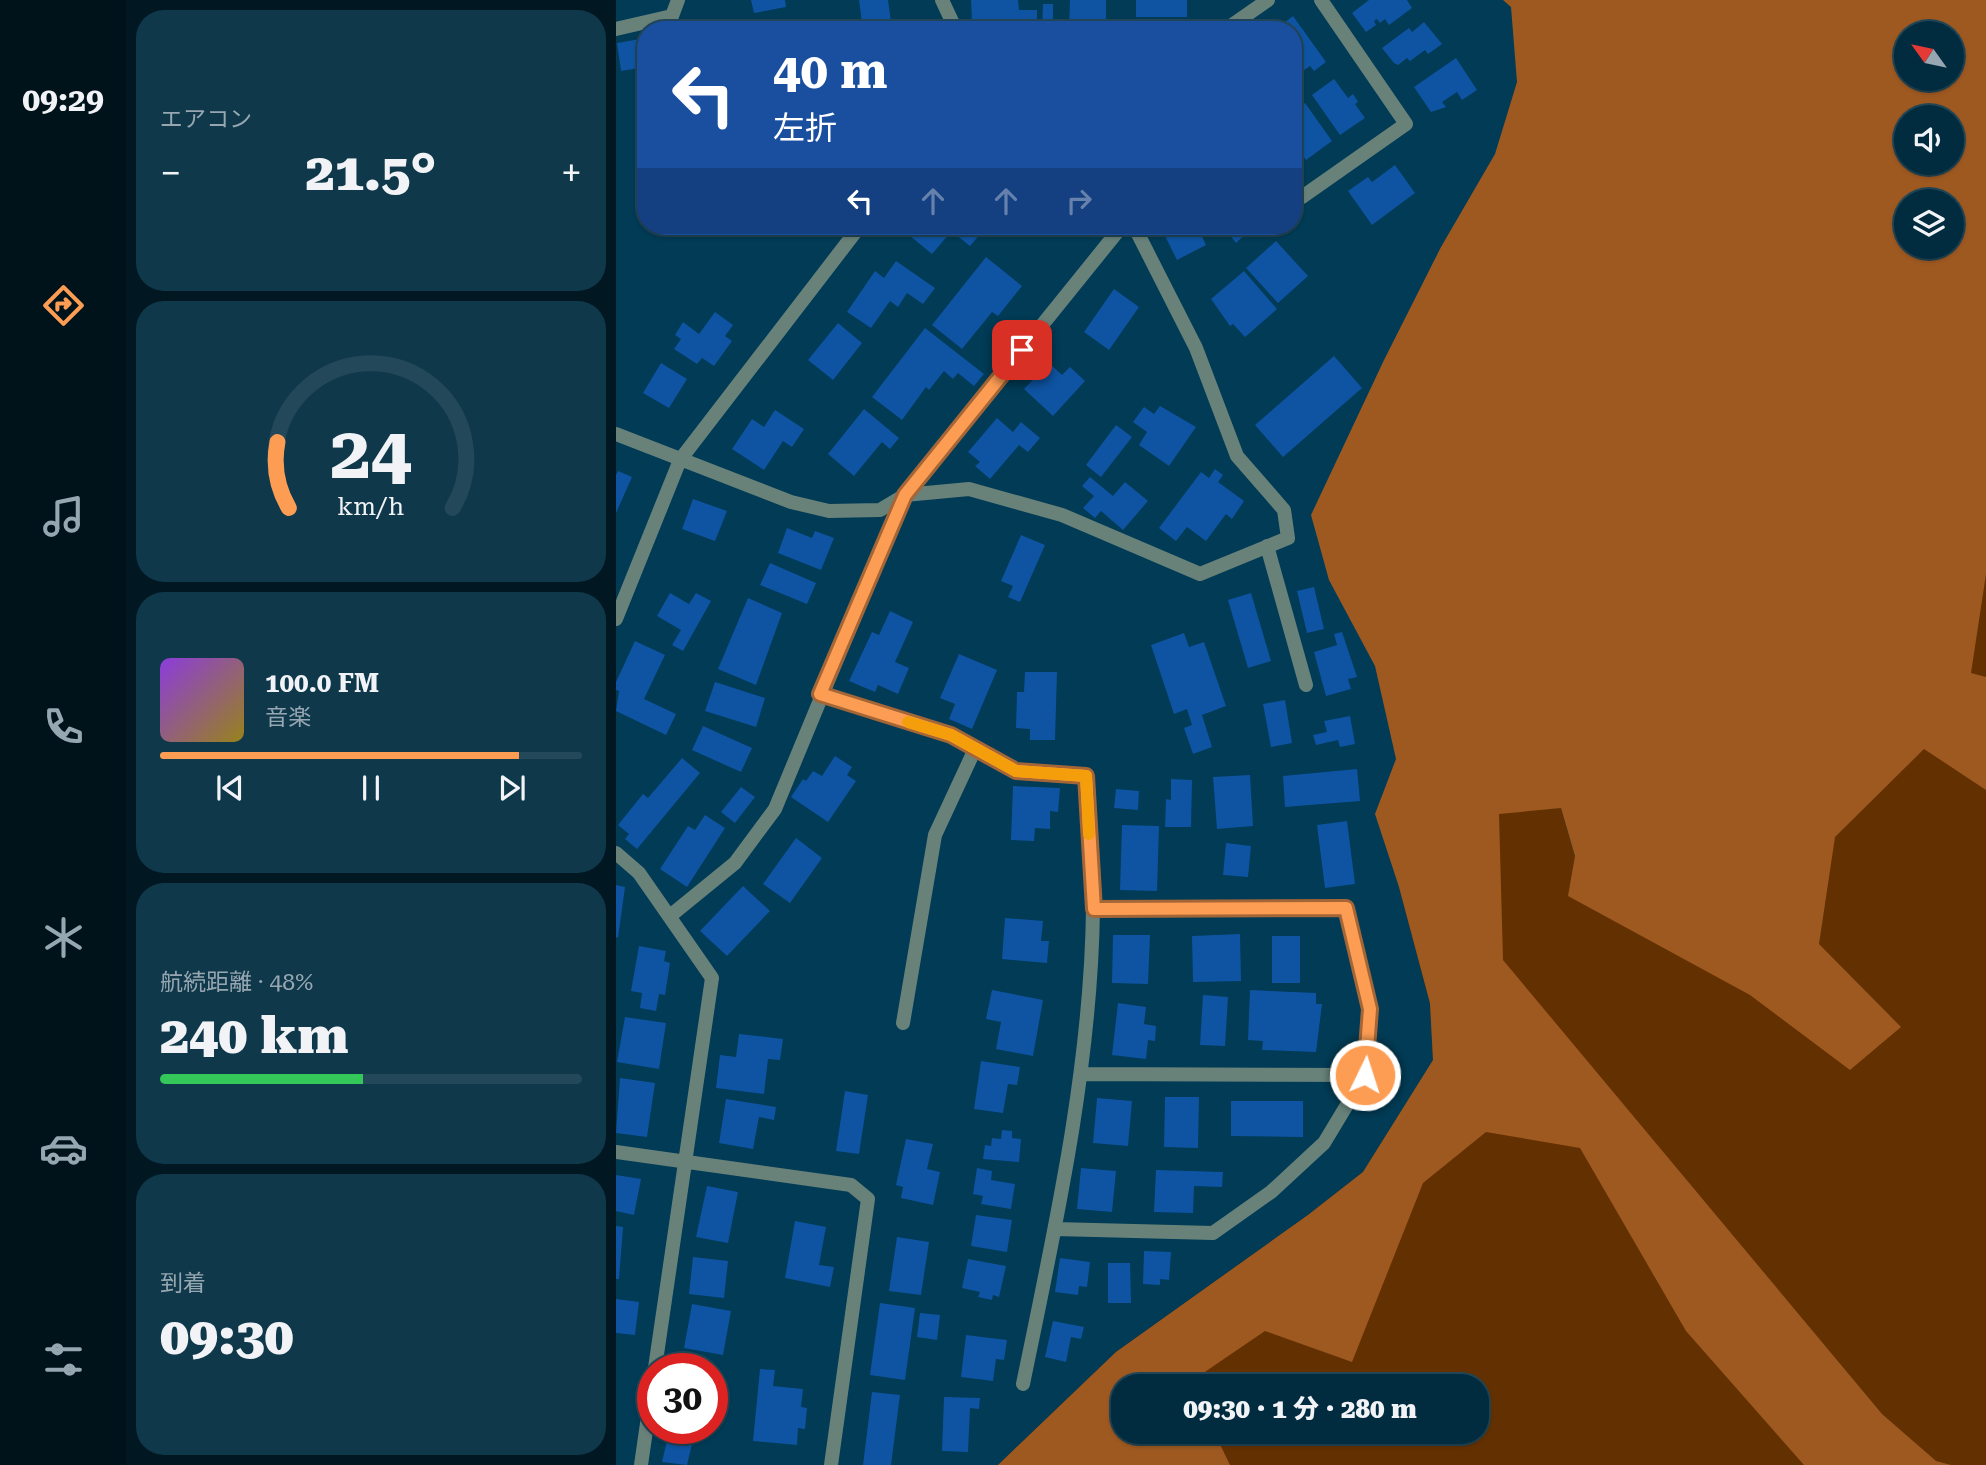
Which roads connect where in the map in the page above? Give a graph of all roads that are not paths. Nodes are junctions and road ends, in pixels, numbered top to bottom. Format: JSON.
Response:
{"nodes":[{"id":1,"x":678,"y":0,"type":"edge"},
{"id":2,"x":942,"y":0,"type":"edge"},
{"id":3,"x":1268,"y":0,"type":"edge"},
{"id":4,"x":1321,"y":0,"type":"edge"},
{"id":5,"x":650,"y":21,"type":"edge"},
{"id":6,"x":952,"y":21,"type":"edge"},
{"id":7,"x":1237,"y":21,"type":"edge"},
{"id":8,"x":637,"y":24,"type":"edge"},
{"id":9,"x":616,"y":29,"type":"edge"},
{"id":10,"x":1302,"y":197,"type":"edge"},
{"id":11,"x":853,"y":235,"type":"edge"},
{"id":12,"x":1115,"y":235,"type":"edge"},
{"id":13,"x":1139,"y":235,"type":"edge"},
{"id":14,"x":616,"y":434,"type":"edge"},
{"id":15,"x":680,"y":460,"type":"junction"},
{"id":16,"x":905,"y":495,"type":"junction"},
{"id":17,"x":1267,"y":545,"type":"junction"},
{"id":18,"x":616,"y":619,"type":"edge"},
{"id":19,"x":1306,"y":685,"type":"dead end"},
{"id":20,"x":820,"y":694,"type":"junction"},
{"id":21,"x":975,"y":749,"type":"junction"},
{"id":22,"x":616,"y":853,"type":"edge"},
{"id":23,"x":1094,"y":909,"type":"junction"},
{"id":24,"x":670,"y":916,"type":"junction"},
{"id":25,"x":904,"y":1023,"type":"dead end"},
{"id":26,"x":1081,"y":1074,"type":"junction"},
{"id":27,"x":1365,"y":1075,"type":"junction"},
{"id":28,"x":616,"y":1152,"type":"edge"},
{"id":29,"x":683,"y":1162,"type":"junction"},
{"id":30,"x":1055,"y":1229,"type":"junction"},
{"id":31,"x":657,"y":1353,"type":"edge"},
{"id":32,"x":1023,"y":1384,"type":"dead end"},
{"id":33,"x":644,"y":1444,"type":"edge"},
{"id":34,"x":641,"y":1465,"type":"edge"},
{"id":35,"x":831,"y":1465,"type":"edge"}],
"edges":[{"from":1,"to":5,"type":"street"},
{"from":2,"to":6,"type":"street"},
{"from":3,"to":7,"type":"street"},
{"from":4,"to":10,"type":"street"},
{"from":8,"to":9,"type":"street"},
{"from":11,"to":15,"type":"street"},
{"from":12,"to":16,"type":"street"},
{"from":13,"to":17,"type":"street"},
{"from":14,"to":15,"type":"street"},
{"from":15,"to":16,"type":"street"},
{"from":15,"to":18,"type":"street"},
{"from":16,"to":17,"type":"street"},
{"from":16,"to":20,"type":"street"},
{"from":17,"to":19,"type":"street"},
{"from":20,"to":21,"type":"street"},
{"from":20,"to":24,"type":"street"},
{"from":21,"to":23,"type":"street"},
{"from":21,"to":25,"type":"street"},
{"from":22,"to":24,"type":"street"},
{"from":23,"to":26,"type":"street"},
{"from":23,"to":27,"type":"street"},
{"from":24,"to":29,"type":"street"},
{"from":26,"to":27,"type":"street"},
{"from":26,"to":30,"type":"street"},
{"from":27,"to":30,"type":"street"},
{"from":28,"to":29,"type":"street"},
{"from":29,"to":31,"type":"street"},
{"from":29,"to":35,"type":"street"},
{"from":30,"to":32,"type":"street"},
{"from":33,"to":34,"type":"street"}]}
